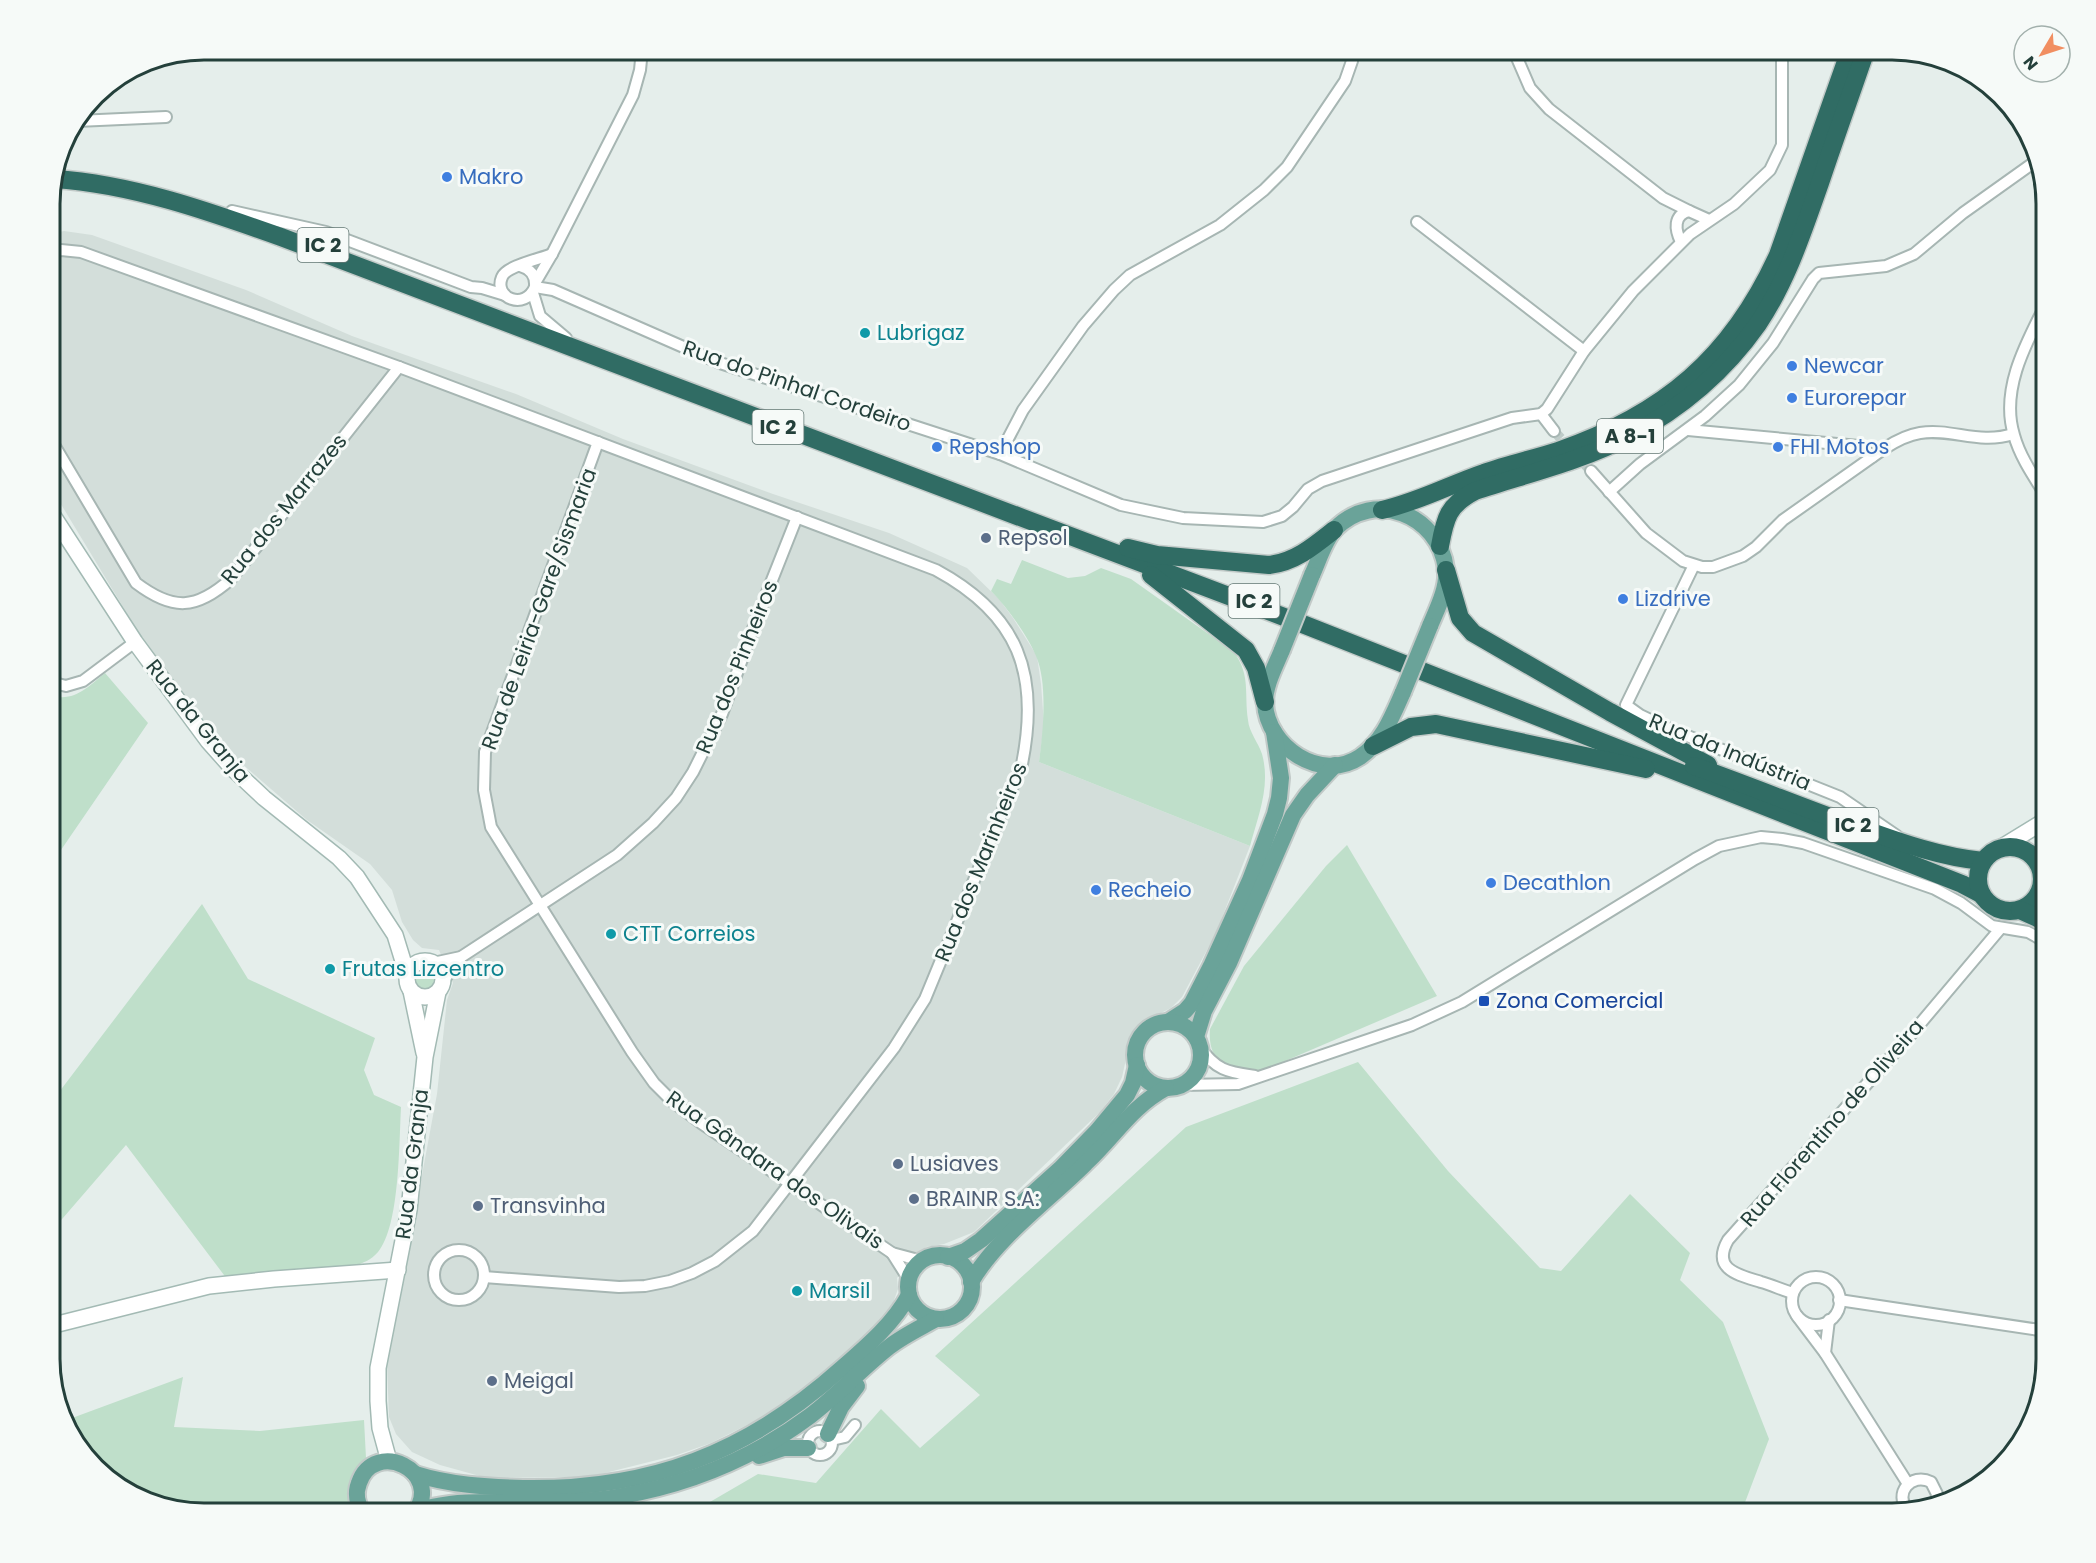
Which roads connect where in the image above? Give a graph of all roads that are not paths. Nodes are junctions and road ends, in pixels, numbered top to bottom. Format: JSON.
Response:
{"nodes":[{"id":1,"x":641,"y":60,"type":"edge"},
{"id":2,"x":1352,"y":60,"type":"edge"},
{"id":3,"x":1518,"y":60,"type":"edge"},
{"id":4,"x":1782,"y":60,"type":"edge"},
{"id":5,"x":1847,"y":60,"type":"edge"},
{"id":6,"x":1863,"y":60,"type":"edge"},
{"id":7,"x":166,"y":117,"type":"dead end"},
{"id":8,"x":87,"y":121,"type":"edge"},
{"id":9,"x":2030,"y":165,"type":"edge"},
{"id":10,"x":65,"y":168,"type":"edge"},
{"id":11,"x":62,"y":180,"type":"edge"},
{"id":12,"x":1663,"y":198,"type":"junction"},
{"id":13,"x":232,"y":211,"type":"junction"},
{"id":14,"x":1689,"y":211,"type":"junction"},
{"id":15,"x":1709,"y":220,"type":"junction"},
{"id":16,"x":1417,"y":222,"type":"dead end"},
{"id":17,"x":1677,"y":224,"type":"junction"},
{"id":18,"x":1681,"y":242,"type":"junction"},
{"id":19,"x":60,"y":250,"type":"edge"},
{"id":20,"x":552,"y":254,"type":"junction"},
{"id":21,"x":520,"y":266,"type":"junction"},
{"id":22,"x":502,"y":278,"type":"junction"},
{"id":23,"x":482,"y":288,"type":"junction"},
{"id":24,"x":534,"y":288,"type":"junction"},
{"id":25,"x":505,"y":295,"type":"junction"},
{"id":26,"x":2036,"y":325,"type":"edge"},
{"id":27,"x":566,"y":338,"type":"junction"},
{"id":28,"x":1584,"y":351,"type":"junction"},
{"id":29,"x":399,"y":367,"type":"junction"},
{"id":30,"x":1541,"y":414,"type":"junction"},
{"id":31,"x":1688,"y":430,"type":"junction"},
{"id":32,"x":1554,"y":431,"type":"tunnel mouth"},
{"id":33,"x":2013,"y":434,"type":"junction"},
{"id":34,"x":598,"y":442,"type":"junction"},
{"id":35,"x":1000,"y":454,"type":"junction"},
{"id":36,"x":60,"y":455,"type":"edge"},
{"id":37,"x":1872,"y":457,"type":"junction"},
{"id":38,"x":1591,"y":471,"type":"tunnel mouth"},
{"id":39,"x":2036,"y":478,"type":"edge"},
{"id":40,"x":1609,"y":492,"type":"junction"},
{"id":41,"x":1382,"y":510,"type":"junction"},
{"id":42,"x":797,"y":518,"type":"junction"},
{"id":43,"x":60,"y":526,"type":"edge"},
{"id":44,"x":1334,"y":531,"type":"junction"},
{"id":45,"x":1107,"y":544,"type":"junction"},
{"id":46,"x":1440,"y":546,"type":"junction"},
{"id":47,"x":1130,"y":560,"type":"junction"},
{"id":48,"x":1694,"y":565,"type":"junction"},
{"id":49,"x":1446,"y":570,"type":"junction"},
{"id":50,"x":135,"y":642,"type":"junction"},
{"id":51,"x":60,"y":684,"type":"edge"},
{"id":52,"x":1265,"y":702,"type":"junction"},
{"id":53,"x":1274,"y":732,"type":"junction"},
{"id":54,"x":1373,"y":746,"type":"junction"},
{"id":55,"x":1335,"y":765,"type":"junction"},
{"id":56,"x":1742,"y":783,"type":"junction"},
{"id":57,"x":1788,"y":816,"type":"junction"},
{"id":58,"x":2036,"y":826,"type":"edge"},
{"id":59,"x":1905,"y":844,"type":"junction"},
{"id":60,"x":2002,"y":847,"type":"junction"},
{"id":61,"x":2036,"y":860,"type":"edge"},
{"id":62,"x":1983,"y":861,"type":"junction"},
{"id":63,"x":1981,"y":894,"type":"junction"},
{"id":64,"x":2036,"y":897,"type":"edge"},
{"id":65,"x":541,"y":906,"type":"junction"},
{"id":66,"x":2020,"y":910,"type":"junction"},
{"id":67,"x":2036,"y":917,"type":"edge"},
{"id":68,"x":2000,"y":929,"type":"junction"},
{"id":69,"x":395,"y":935,"type":"junction"},
{"id":70,"x":2036,"y":936,"type":"edge"},
{"id":71,"x":461,"y":957,"type":"junction"},
{"id":72,"x":428,"y":962,"type":"junction"},
{"id":73,"x":407,"y":974,"type":"junction"},
{"id":74,"x":440,"y":987,"type":"junction"},
{"id":75,"x":411,"y":991,"type":"junction"},
{"id":76,"x":1168,"y":1022,"type":"junction"},
{"id":77,"x":1198,"y":1042,"type":"junction"},
{"id":78,"x":424,"y":1057,"type":"junction"},
{"id":79,"x":1137,"y":1065,"type":"junction"},
{"id":80,"x":1258,"y":1077,"type":"junction"},
{"id":81,"x":1174,"y":1086,"type":"junction"},
{"id":82,"x":791,"y":1184,"type":"junction"},
{"id":83,"x":892,"y":1253,"type":"junction"},
{"id":84,"x":948,"y":1257,"type":"junction"},
{"id":85,"x":922,"y":1261,"type":"junction"},
{"id":86,"x":398,"y":1270,"type":"junction"},
{"id":87,"x":484,"y":1277,"type":"junction"},
{"id":88,"x":971,"y":1282,"type":"junction"},
{"id":89,"x":909,"y":1287,"type":"junction"},
{"id":90,"x":1793,"y":1293,"type":"junction"},
{"id":91,"x":1839,"y":1300,"type":"junction"},
{"id":92,"x":1797,"y":1316,"type":"junction"},
{"id":93,"x":936,"y":1319,"type":"junction"},
{"id":94,"x":1828,"y":1320,"type":"junction"},
{"id":95,"x":60,"y":1323,"type":"edge"},
{"id":96,"x":2036,"y":1330,"type":"edge"},
{"id":97,"x":1826,"y":1353,"type":"junction"},
{"id":98,"x":879,"y":1356,"type":"junction"},
{"id":99,"x":855,"y":1425,"type":"dead end"},
{"id":100,"x":380,"y":1428,"type":"junction"},
{"id":101,"x":830,"y":1437,"type":"junction"},
{"id":102,"x":808,"y":1448,"type":"junction"},
{"id":103,"x":389,"y":1461,"type":"junction"},
{"id":104,"x":371,"y":1467,"type":"junction"},
{"id":105,"x":718,"y":1468,"type":"junction"},
{"id":106,"x":415,"y":1474,"type":"junction"},
{"id":107,"x":1908,"y":1484,"type":"junction"},
{"id":108,"x":1937,"y":1495,"type":"edge"},
{"id":109,"x":358,"y":1503,"type":"edge"},
{"id":110,"x":419,"y":1503,"type":"edge"},
{"id":111,"x":456,"y":1503,"type":"edge"},
{"id":112,"x":557,"y":1503,"type":"edge"},
{"id":113,"x":557,"y":1503,"type":"edge"},
{"id":114,"x":1904,"y":1503,"type":"edge"}],
"edges":[{"from":1,"to":20,"type":"street"},
{"from":2,"to":35,"type":"street"},
{"from":3,"to":12,"type":"street"},
{"from":4,"to":15,"type":"street"},
{"from":5,"to":41,"type":"highway","number":"A 8-1"},
{"from":6,"to":46,"type":"highway","number":"A 8-1"},
{"from":7,"to":8,"type":"street"},
{"from":9,"to":31,"type":"street"},
{"from":10,"to":13,"type":"highway","number":"IC 2"},
{"from":11,"to":47,"type":"highway","number":"IC 2"},
{"from":12,"to":14,"type":"street"},
{"from":12,"to":17,"type":"street"},
{"from":13,"to":23,"type":"street"},
{"from":13,"to":27,"type":"highway","number":"IC 2"},
{"from":14,"to":15,"type":"street"},
{"from":14,"to":17,"type":"street"},
{"from":15,"to":18,"type":"street"},
{"from":16,"to":28,"type":"street"},
{"from":17,"to":18,"type":"street"},
{"from":18,"to":28,"type":"street"},
{"from":19,"to":29,"type":"street"},
{"from":20,"to":21,"type":"street"},
{"from":20,"to":24,"type":"street"},
{"from":21,"to":22,"type":"street"},
{"from":21,"to":24,"type":"street"},
{"from":22,"to":23,"type":"street"},
{"from":22,"to":25,"type":"street"},
{"from":23,"to":25,"type":"street"},
{"from":24,"to":25,"type":"street"},
{"from":24,"to":27,"type":"street"},
{"from":24,"to":35,"type":"street","name":"Rua do Pinhal Cordeiro"},
{"from":26,"to":33,"type":"street"},
{"from":27,"to":45,"type":"highway","number":"IC 2"},
{"from":28,"to":30,"type":"street"},
{"from":29,"to":34,"type":"street"},
{"from":29,"to":36,"type":"street","name":"Rua dos Marrazes"},
{"from":30,"to":32,"type":"street"},
{"from":30,"to":35,"type":"street","name":"Rua do Pinhal Cordeiro"},
{"from":31,"to":37,"type":"street"},
{"from":31,"to":40,"type":"street"},
{"from":33,"to":37,"type":"street"},
{"from":33,"to":39,"type":"street"},
{"from":34,"to":42,"type":"street","name":"Rua dos Marinheiros"},
{"from":34,"to":65,"type":"street","name":"Rua de Leiria-Gare/Sismaria"},
{"from":37,"to":48,"type":"street"},
{"from":38,"to":40,"type":"street"},
{"from":40,"to":48,"type":"street"},
{"from":41,"to":44,"type":"main road"},
{"from":41,"to":46,"type":"main road"},
{"from":42,"to":65,"type":"street","name":"Rua dos Pinheiros"},
{"from":42,"to":82,"type":"street","name":"Rua dos Marinheiros"},
{"from":43,"to":50,"type":"main road","name":"Rua da Granja"},
{"from":44,"to":45,"type":"highway"},
{"from":44,"to":52,"type":"main road","bridge":true},
{"from":45,"to":56,"type":"highway","number":"IC 2"},
{"from":46,"to":49,"type":"main road"},
{"from":47,"to":52,"type":"highway"},
{"from":47,"to":57,"type":"highway","number":"IC 2"},
{"from":48,"to":59,"type":"street","name":"Rua da Indústria"},
{"from":49,"to":54,"type":"main road","bridge":true},
{"from":49,"to":56,"type":"highway"},
{"from":50,"to":51,"type":"street"},
{"from":50,"to":69,"type":"main road","name":"Rua da Granja"},
{"from":52,"to":53,"type":"main road"},
{"from":53,"to":55,"type":"main road"},
{"from":53,"to":76,"type":"main road"},
{"from":54,"to":55,"type":"main road"},
{"from":54,"to":57,"type":"highway"},
{"from":55,"to":77,"type":"main road"},
{"from":56,"to":59,"type":"highway","number":"IC 2"},
{"from":57,"to":63,"type":"highway","number":"IC 2"},
{"from":58,"to":60,"type":"main road"},
{"from":59,"to":62,"type":"highway","number":"IC 2"},
{"from":60,"to":61,"type":"highway"},
{"from":60,"to":62,"type":"highway"},
{"from":62,"to":63,"type":"highway"},
{"from":63,"to":66,"type":"highway","number":"IC 2"},
{"from":64,"to":66,"type":"highway"},
{"from":65,"to":71,"type":"street","name":"Rua dos Pinheiros"},
{"from":65,"to":82,"type":"street","name":"Rua Gândara dos Olivais"},
{"from":66,"to":67,"type":"highway","number":"IC 2"},
{"from":68,"to":70,"type":"street"},
{"from":68,"to":80,"type":"street"},
{"from":68,"to":90,"type":"street","name":"Rua Florentino de Oliveira"},
{"from":69,"to":72,"type":"main road","name":"Rua da Granja"},
{"from":69,"to":73,"type":"main road","name":"Rua da Granja"},
{"from":71,"to":72,"type":"street","name":"Rua dos Pinheiros"},
{"from":71,"to":74,"type":"street","name":"Rua dos Pinheiros"},
{"from":72,"to":73,"type":"main road"},
{"from":72,"to":74,"type":"main road"},
{"from":73,"to":75,"type":"main road"},
{"from":74,"to":75,"type":"main road"},
{"from":74,"to":78,"type":"main road","name":"Rua da Granja"},
{"from":75,"to":78,"type":"main road","name":"Rua da Granja"},
{"from":76,"to":77,"type":"main road"},
{"from":76,"to":79,"type":"main road"},
{"from":77,"to":80,"type":"street"},
{"from":77,"to":81,"type":"main road"},
{"from":78,"to":86,"type":"main road","name":"Rua da Granja"},
{"from":79,"to":81,"type":"main road"},
{"from":79,"to":84,"type":"main road"},
{"from":80,"to":81,"type":"street"},
{"from":81,"to":88,"type":"main road"},
{"from":82,"to":83,"type":"street","name":"Rua Gândara dos Olivais"},
{"from":82,"to":87,"type":"street","name":"Rua dos Marinheiros"},
{"from":83,"to":85,"type":"street","name":"Rua Gândara dos Olivais"},
{"from":83,"to":89,"type":"street","name":"Rua Gândara dos Olivais"},
{"from":84,"to":85,"type":"main road"},
{"from":84,"to":88,"type":"main road"},
{"from":85,"to":89,"type":"main road"},
{"from":86,"to":95,"type":"main road"},
{"from":86,"to":100,"type":"main road","name":"Rua da Granja"},
{"from":87,"to":87,"type":"street"},
{"from":88,"to":93,"type":"main road"},
{"from":89,"to":93,"type":"main road"},
{"from":89,"to":106,"type":"main road"},
{"from":90,"to":91,"type":"street"},
{"from":90,"to":92,"type":"street"},
{"from":91,"to":94,"type":"street"},
{"from":91,"to":96,"type":"street"},
{"from":92,"to":94,"type":"street"},
{"from":92,"to":97,"type":"street"},
{"from":93,"to":98,"type":"main road"},
{"from":94,"to":97,"type":"street"},
{"from":97,"to":107,"type":"street"},
{"from":98,"to":101,"type":"main road"},
{"from":98,"to":105,"type":"main road"},
{"from":99,"to":101,"type":"street"},
{"from":100,"to":103,"type":"main road"},
{"from":100,"to":104,"type":"main road"},
{"from":101,"to":102,"type":"street"},
{"from":101,"to":102,"type":"street"},
{"from":102,"to":105,"type":"main road"},
{"from":103,"to":104,"type":"main road"},
{"from":103,"to":106,"type":"main road"},
{"from":104,"to":109,"type":"main road"},
{"from":105,"to":113,"type":"main road"},
{"from":106,"to":110,"type":"main road"},
{"from":107,"to":108,"type":"street"},
{"from":107,"to":114,"type":"street"},
{"from":111,"to":112,"type":"main road"}]}
